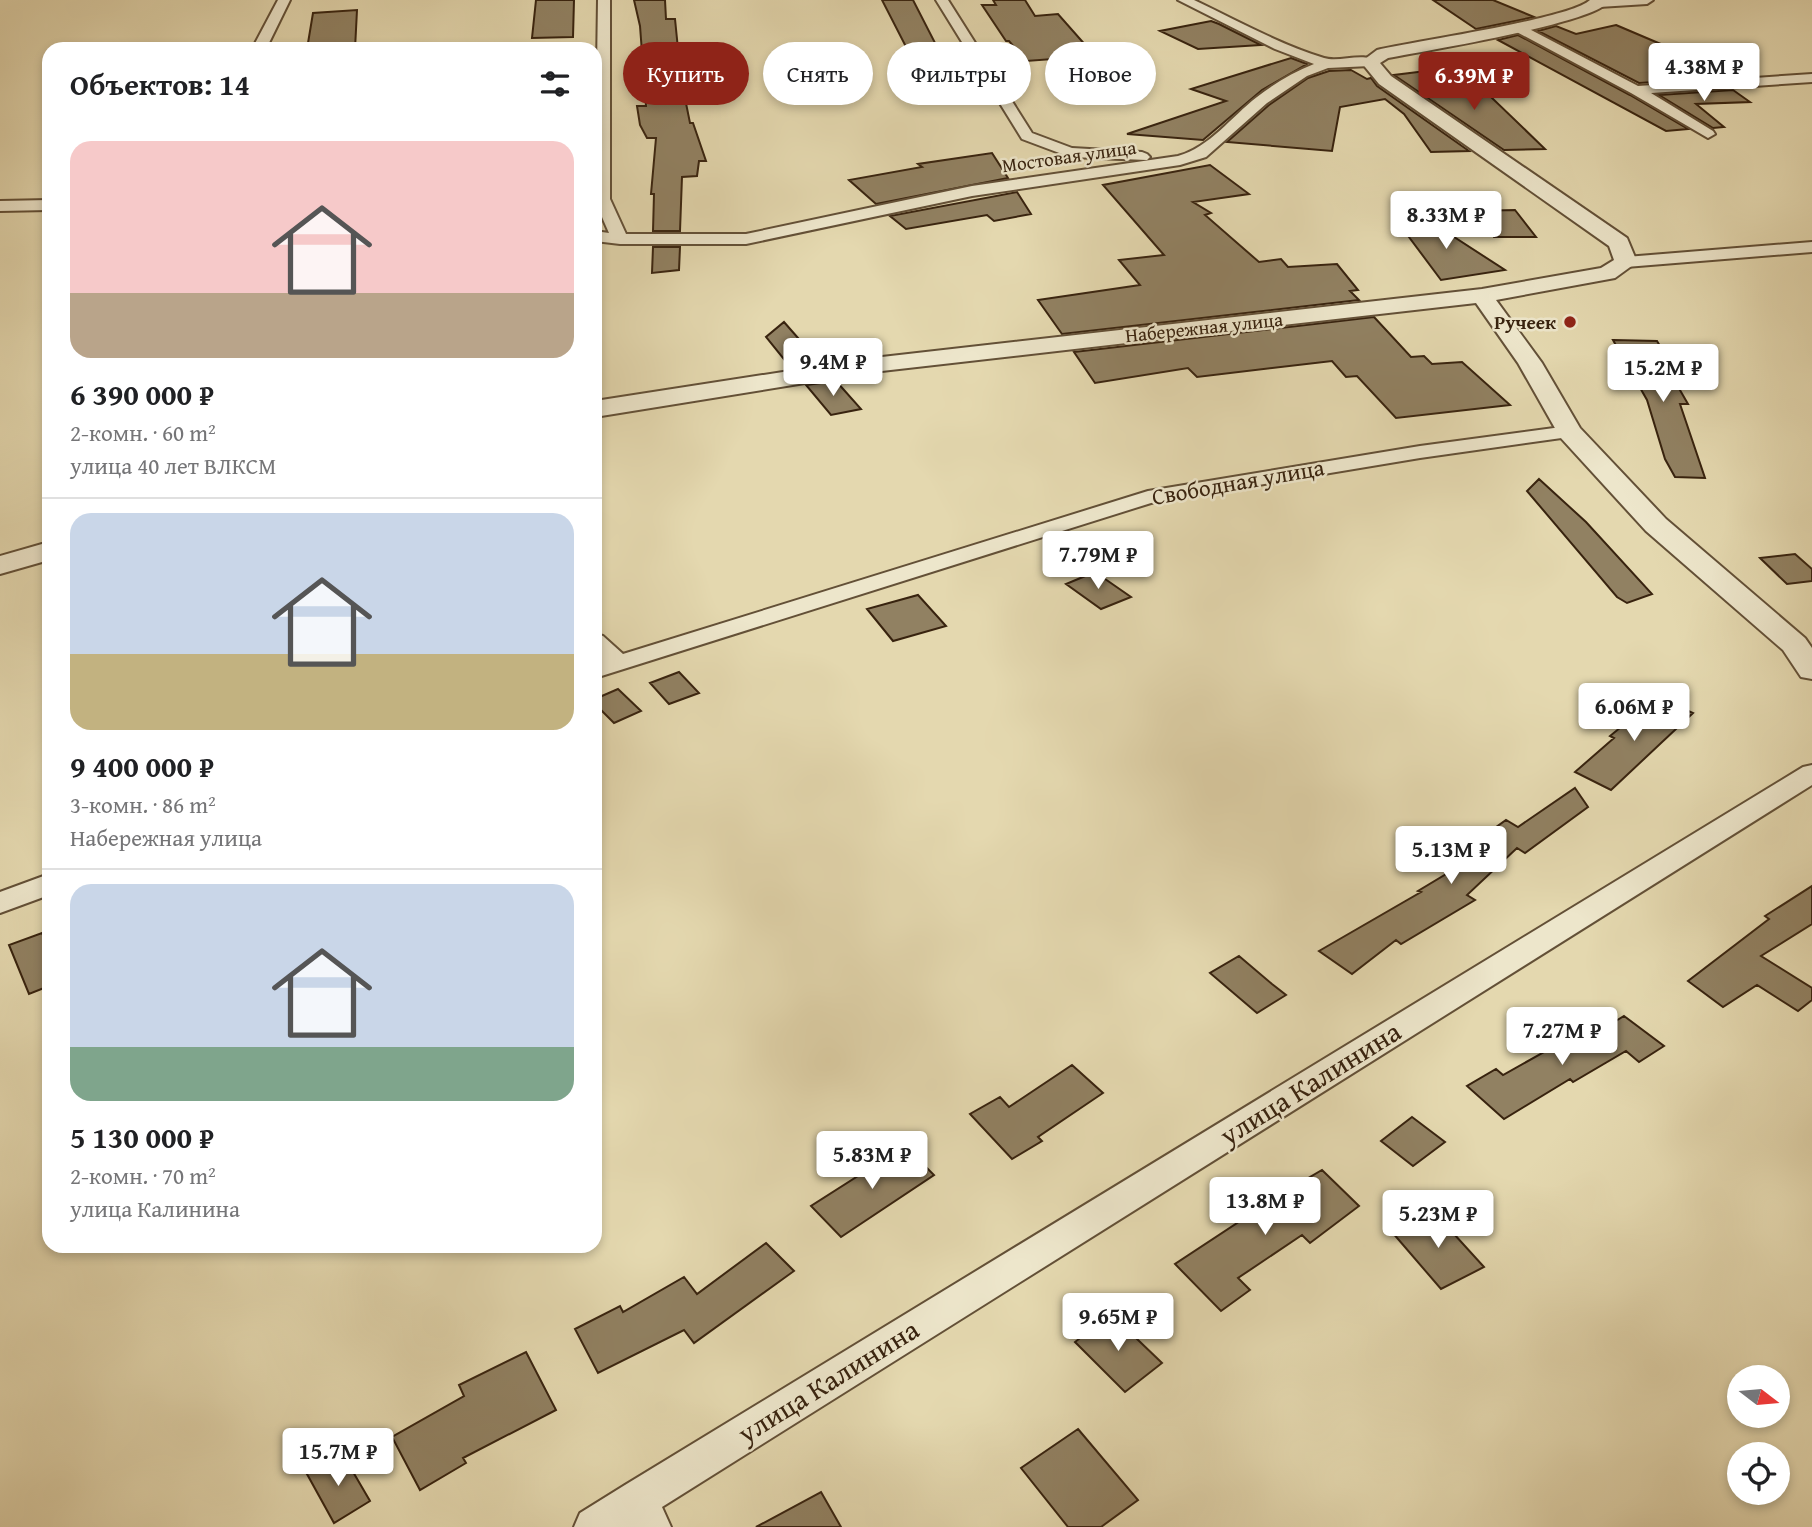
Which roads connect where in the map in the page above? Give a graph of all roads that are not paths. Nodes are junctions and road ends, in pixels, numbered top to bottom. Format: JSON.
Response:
{"nodes":[{"id":1,"x":284,"y":0,"type":"edge"},
{"id":2,"x":604,"y":0,"type":"edge"},
{"id":3,"x":942,"y":0,"type":"edge"},
{"id":4,"x":1184,"y":0,"type":"edge"},
{"id":5,"x":1647,"y":0,"type":"edge"},
{"id":6,"x":1599,"y":2,"type":"edge"},
{"id":7,"x":1518,"y":27,"type":"junction"},
{"id":8,"x":263,"y":42,"type":"edge"},
{"id":9,"x":1370,"y":62,"type":"junction"},
{"id":10,"x":1326,"y":64,"type":"junction"},
{"id":11,"x":1812,"y":78,"type":"edge"},
{"id":12,"x":1636,"y":90,"type":"junction"},
{"id":13,"x":1708,"y":134,"type":"dead end"},
{"id":14,"x":1180,"y":160,"type":"junction"},
{"id":15,"x":42,"y":205,"type":"edge"},
{"id":16,"x":0,"y":206,"type":"edge"},
{"id":17,"x":602,"y":237,"type":"edge"},
{"id":18,"x":620,"y":239,"type":"junction"},
{"id":19,"x":1812,"y":247,"type":"edge"},
{"id":20,"x":1626,"y":262,"type":"junction"},
{"id":21,"x":1482,"y":296,"type":"junction"},
{"id":22,"x":602,"y":408,"type":"edge"},
{"id":23,"x":1569,"y":432,"type":"junction"},
{"id":24,"x":42,"y":553,"type":"edge"},
{"id":25,"x":0,"y":565,"type":"edge"},
{"id":26,"x":1803,"y":640,"type":"edge"},
{"id":27,"x":606,"y":666,"type":"edge"},
{"id":28,"x":1812,"y":670,"type":"edge"},
{"id":29,"x":1812,"y":773,"type":"edge"},
{"id":30,"x":42,"y":887,"type":"edge"},
{"id":31,"x":0,"y":903,"type":"edge"},
{"id":32,"x":645,"y":1513,"type":"edge"},
{"id":33,"x":594,"y":1527,"type":"edge"}],
"edges":[{"from":1,"to":8,"type":"street"},
{"from":2,"to":18,"type":"street"},
{"from":3,"to":14,"type":"street"},
{"from":4,"to":10,"type":"street"},
{"from":5,"to":6,"type":"street","name":"Мостовая улица"},
{"from":6,"to":7,"type":"street","name":"Мостовая улица"},
{"from":7,"to":9,"type":"street","name":"Мостовая улица"},
{"from":7,"to":12,"type":"street"},
{"from":9,"to":10,"type":"street","name":"Мостовая улица"},
{"from":9,"to":20,"type":"street"},
{"from":10,"to":14,"type":"street","name":"Мостовая улица"},
{"from":11,"to":12,"type":"street"},
{"from":12,"to":13,"type":"street"},
{"from":14,"to":18,"type":"street","name":"Мостовая улица"},
{"from":15,"to":16,"type":"street"},
{"from":17,"to":18,"type":"street","name":"Мостовая улица"},
{"from":19,"to":20,"type":"street","name":"Набережная улица"},
{"from":20,"to":21,"type":"street","name":"Набережная улица"},
{"from":21,"to":22,"type":"street","name":"Набережная улица"},
{"from":21,"to":23,"type":"street"},
{"from":23,"to":26,"type":"street"},
{"from":23,"to":27,"type":"street","name":"Свободная улица"},
{"from":24,"to":25,"type":"street"},
{"from":26,"to":28,"type":"street"},
{"from":29,"to":32,"type":"street","name":"улица Калинина"},
{"from":30,"to":31,"type":"street"},
{"from":32,"to":33,"type":"street","name":"улица Калинина"}]}
